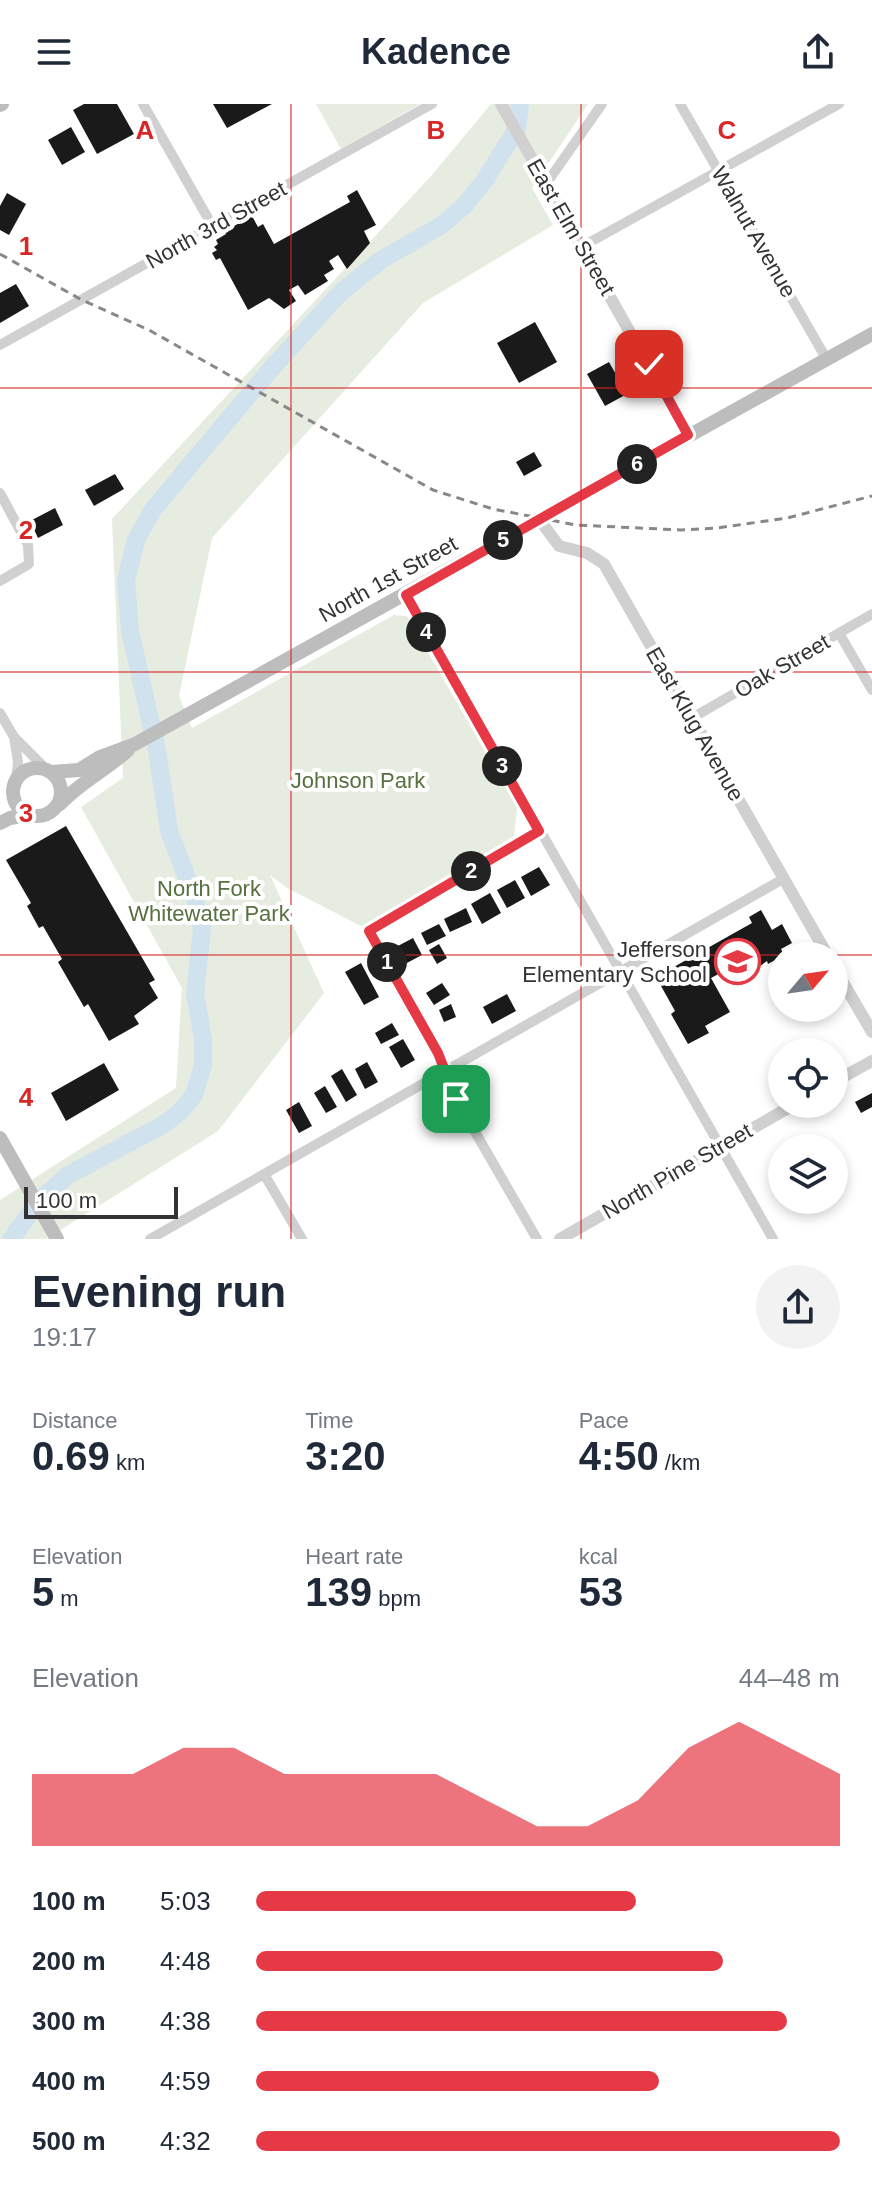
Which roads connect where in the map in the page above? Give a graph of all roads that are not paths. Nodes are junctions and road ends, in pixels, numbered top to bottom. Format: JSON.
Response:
{"nodes":[{"id":1,"x":143,"y":104,"type":"edge"},
{"id":2,"x":432,"y":104,"type":"edge"},
{"id":3,"x":602,"y":104,"type":"edge"},
{"id":4,"x":680,"y":104,"type":"edge"},
{"id":5,"x":839,"y":104,"type":"edge"},
{"id":6,"x":503,"y":108,"type":"edge"},
{"id":7,"x":720,"y":171,"type":"junction"},
{"id":8,"x":546,"y":184,"type":"junction"},
{"id":9,"x":213,"y":227,"type":"junction"},
{"id":10,"x":583,"y":246,"type":"junction"},
{"id":11,"x":872,"y":334,"type":"edge"},
{"id":12,"x":0,"y":345,"type":"edge"},
{"id":13,"x":827,"y":360,"type":"junction"},
{"id":14,"x":688,"y":435,"type":"junction"},
{"id":15,"x":0,"y":493,"type":"edge"},
{"id":16,"x":539,"y":519,"type":"junction"},
{"id":17,"x":0,"y":581,"type":"edge"},
{"id":18,"x":406,"y":595,"type":"junction"},
{"id":19,"x":872,"y":614,"type":"edge"},
{"id":20,"x":839,"y":633,"type":"junction"},
{"id":21,"x":872,"y":690,"type":"edge"},
{"id":22,"x":0,"y":713,"type":"edge"},
{"id":23,"x":692,"y":718,"type":"junction"},
{"id":24,"x":14,"y":737,"type":"junction"},
{"id":25,"x":135,"y":744,"type":"junction"},
{"id":26,"x":49,"y":770,"type":"junction"},
{"id":27,"x":14,"y":783,"type":"junction"},
{"id":28,"x":0,"y":806,"type":"edge"},
{"id":29,"x":57,"y":807,"type":"junction"},
{"id":30,"x":28,"y":815,"type":"junction"},
{"id":31,"x":0,"y":823,"type":"edge"},
{"id":32,"x":539,"y":831,"type":"junction"},
{"id":33,"x":783,"y":879,"type":"junction"},
{"id":34,"x":820,"y":942,"type":"edge"},
{"id":35,"x":620,"y":970,"type":"junction"},
{"id":36,"x":848,"y":991,"type":"edge"},
{"id":37,"x":872,"y":1032,"type":"edge"},
{"id":38,"x":872,"y":1061,"type":"edge"},
{"id":39,"x":445,"y":1072,"type":"junction"},
{"id":40,"x":848,"y":1074,"type":"edge"},
{"id":41,"x":770,"y":1118,"type":"edge"},
{"id":42,"x":0,"y":1138,"type":"edge"},
{"id":43,"x":720,"y":1146,"type":"junction"},
{"id":44,"x":264,"y":1174,"type":"junction"},
{"id":45,"x":56,"y":1237,"type":"edge"},
{"id":46,"x":150,"y":1239,"type":"edge"},
{"id":47,"x":302,"y":1239,"type":"edge"},
{"id":48,"x":537,"y":1239,"type":"edge"},
{"id":49,"x":560,"y":1239,"type":"edge"},
{"id":50,"x":773,"y":1239,"type":"edge"}],
"edges":[{"from":1,"to":9,"type":"street"},
{"from":2,"to":9,"type":"street","name":"North 3rd Street"},
{"from":3,"to":8,"type":"street"},
{"from":4,"to":7,"type":"street","name":"Walnut Avenue"},
{"from":5,"to":7,"type":"street"},
{"from":6,"to":8,"type":"street","name":"East Elm Street"},
{"from":7,"to":10,"type":"street"},
{"from":7,"to":13,"type":"street","name":"Walnut Avenue"},
{"from":8,"to":10,"type":"street","name":"East Elm Street"},
{"from":9,"to":12,"type":"street","name":"North 3rd Street"},
{"from":10,"to":14,"type":"street","name":"East Elm Street"},
{"from":11,"to":13,"type":"main road","name":"North 1st Street"},
{"from":13,"to":14,"type":"main road","name":"North 1st Street"},
{"from":14,"to":16,"type":"main road","name":"North 1st Street"},
{"from":15,"to":17,"type":"street"},
{"from":16,"to":18,"type":"main road","name":"North 1st Street"},
{"from":16,"to":23,"type":"street","name":"East Klug Avenue"},
{"from":18,"to":25,"type":"main road","name":"North 1st Street"},
{"from":18,"to":32,"type":"street"},
{"from":19,"to":20,"type":"street","name":"Oak Street"},
{"from":20,"to":21,"type":"street"},
{"from":20,"to":23,"type":"street","name":"Oak Street"},
{"from":22,"to":24,"type":"street"},
{"from":23,"to":33,"type":"street","name":"East Klug Avenue"},
{"from":24,"to":26,"type":"street"},
{"from":24,"to":27,"type":"street"},
{"from":25,"to":26,"type":"main road","name":"North 1st Street"},
{"from":25,"to":29,"type":"main road","name":"North 1st Street"},
{"from":26,"to":27,"type":"main road"},
{"from":26,"to":29,"type":"main road"},
{"from":27,"to":28,"type":"main road"},
{"from":27,"to":30,"type":"main road"},
{"from":29,"to":30,"type":"main road"},
{"from":30,"to":31,"type":"main road"},
{"from":32,"to":35,"type":"street"},
{"from":32,"to":39,"type":"street"},
{"from":33,"to":34,"type":"street","name":"East Klug Avenue"},
{"from":33,"to":35,"type":"street"},
{"from":35,"to":39,"type":"street"},
{"from":35,"to":43,"type":"street"},
{"from":36,"to":37,"type":"street"},
{"from":38,"to":40,"type":"street"},
{"from":39,"to":44,"type":"street"},
{"from":39,"to":48,"type":"street"},
{"from":41,"to":43,"type":"street","name":"North Pine Street"},
{"from":42,"to":45,"type":"main road"},
{"from":43,"to":49,"type":"street","name":"North Pine Street"},
{"from":43,"to":50,"type":"street"},
{"from":44,"to":46,"type":"street"},
{"from":44,"to":47,"type":"street"}]}
